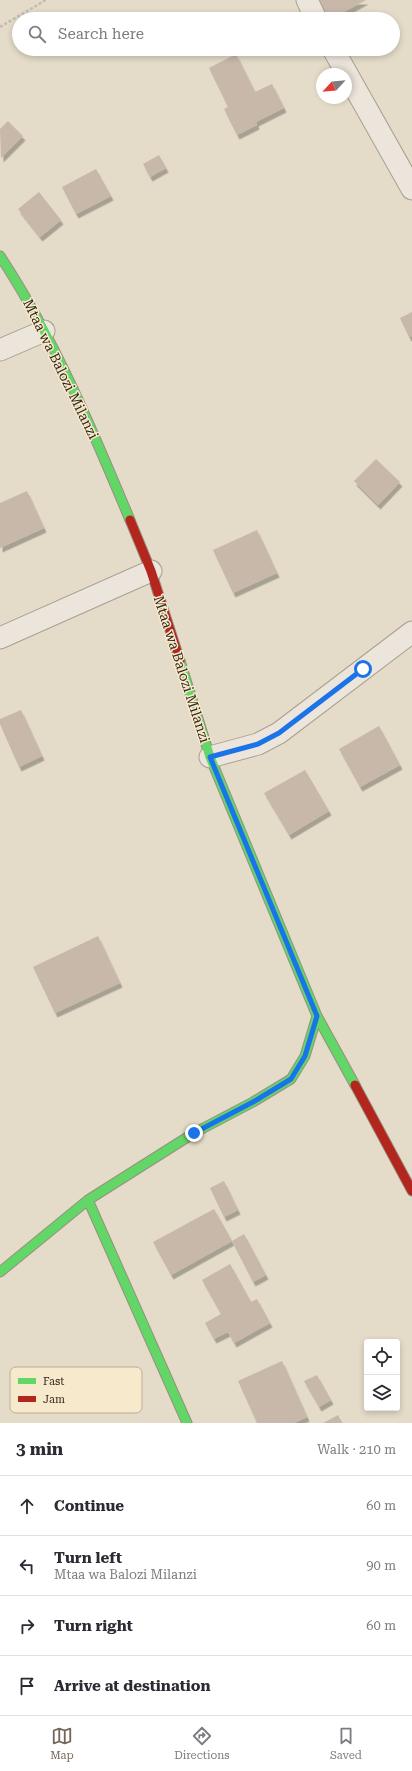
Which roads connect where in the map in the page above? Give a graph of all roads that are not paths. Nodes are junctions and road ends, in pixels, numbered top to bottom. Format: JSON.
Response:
{"nodes":[{"id":1,"x":307,"y":0,"type":"edge"},
{"id":2,"x":313,"y":12,"type":"edge"},
{"id":3,"x":337,"y":56,"type":"edge"},
{"id":4,"x":412,"y":189,"type":"edge"},
{"id":5,"x":0,"y":256,"type":"edge"},
{"id":6,"x":44,"y":330,"type":"junction"},
{"id":7,"x":0,"y":350,"type":"edge"},
{"id":8,"x":151,"y":571,"type":"junction"},
{"id":9,"x":412,"y":632,"type":"edge"},
{"id":10,"x":0,"y":638,"type":"edge"},
{"id":11,"x":210,"y":757,"type":"junction"},
{"id":12,"x":317,"y":1016,"type":"junction"},
{"id":13,"x":412,"y":1191,"type":"edge"},
{"id":14,"x":88,"y":1200,"type":"junction"},
{"id":15,"x":0,"y":1272,"type":"edge"},
{"id":16,"x":187,"y":1423,"type":"edge"}],
"edges":[{"from":1,"to":2,"type":"street"},
{"from":3,"to":4,"type":"street"},
{"from":5,"to":6,"type":"street","name":"Mtaa wa Balozi Milanzi"},
{"from":6,"to":7,"type":"street"},
{"from":6,"to":8,"type":"street","name":"Mtaa wa Balozi Milanzi"},
{"from":8,"to":10,"type":"street"},
{"from":8,"to":11,"type":"street","name":"Mtaa wa Balozi Milanzi"},
{"from":9,"to":11,"type":"street"},
{"from":11,"to":12,"type":"street","name":"Mtaa wa Balozi Milanzi"},
{"from":12,"to":13,"type":"street","name":"Mtaa wa Balozi Milanzi"},
{"from":12,"to":14,"type":"street"},
{"from":14,"to":15,"type":"street"},
{"from":14,"to":16,"type":"street"}]}
